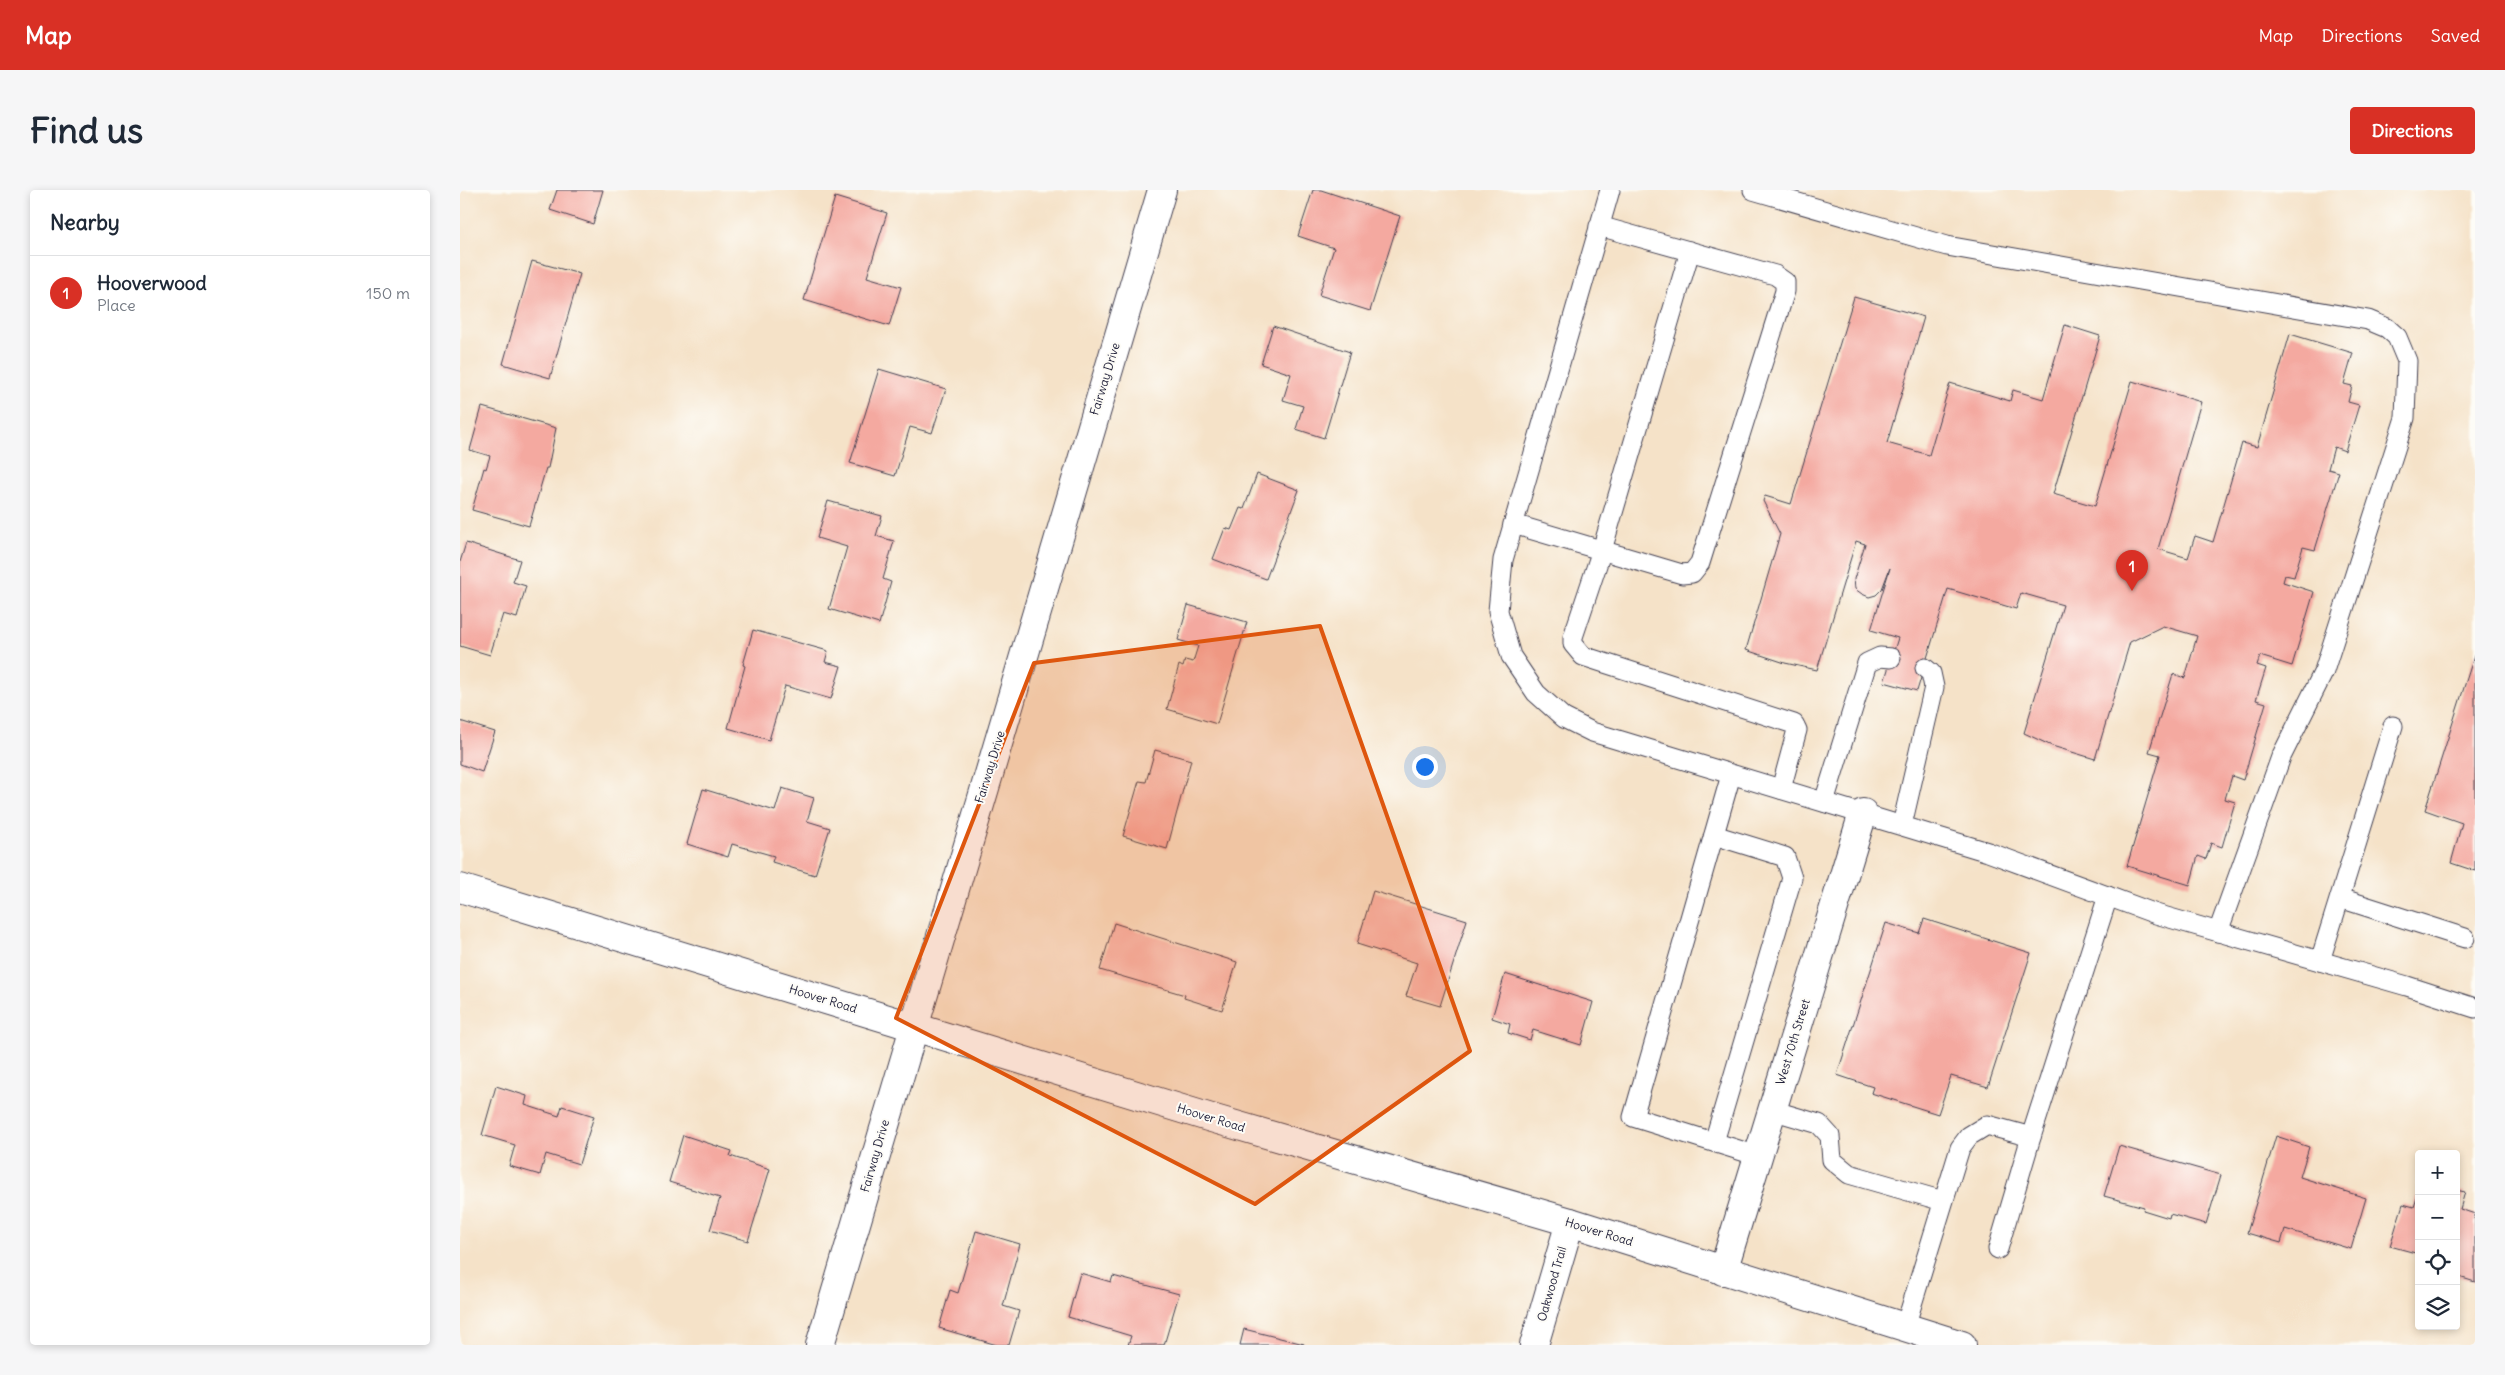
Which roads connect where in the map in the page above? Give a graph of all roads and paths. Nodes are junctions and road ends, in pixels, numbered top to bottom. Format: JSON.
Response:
{"nodes":[{"id":1,"x":1162,"y":190,"type":"edge"},
{"id":2,"x":1610,"y":190,"type":"edge"},
{"id":3,"x":1753,"y":190,"type":"edge"},
{"id":4,"x":1599,"y":226,"type":"junction"},
{"id":5,"x":1690,"y":251,"type":"junction"},
{"id":6,"x":1514,"y":524,"type":"junction"},
{"id":7,"x":1602,"y":550,"type":"junction"},
{"id":8,"x":1891,"y":658,"type":"dead end"},
{"id":9,"x":1925,"y":668,"type":"dead end"},
{"id":10,"x":2394,"y":726,"type":"dead end"},
{"id":11,"x":1731,"y":775,"type":"junction"},
{"id":12,"x":1781,"y":789,"type":"junction"},
{"id":13,"x":1824,"y":802,"type":"junction"},
{"id":14,"x":1863,"y":813,"type":"junction"},
{"id":15,"x":1902,"y":825,"type":"junction"},
{"id":16,"x":1714,"y":835,"type":"junction"},
{"id":17,"x":460,"y":888,"type":"edge"},
{"id":18,"x":2108,"y":896,"type":"junction"},
{"id":19,"x":2340,"y":898,"type":"junction"},
{"id":20,"x":2218,"y":932,"type":"junction"},
{"id":21,"x":2465,"y":938,"type":"dead end"},
{"id":22,"x":2320,"y":961,"type":"junction"},
{"id":23,"x":2475,"y":1008,"type":"edge"},
{"id":24,"x":913,"y":1027,"type":"junction"},
{"id":25,"x":1772,"y":1110,"type":"junction"},
{"id":26,"x":2031,"y":1137,"type":"junction"},
{"id":27,"x":1714,"y":1142,"type":"junction"},
{"id":28,"x":1758,"y":1156,"type":"junction"},
{"id":29,"x":1943,"y":1201,"type":"junction"},
{"id":30,"x":1570,"y":1222,"type":"junction"},
{"id":31,"x":1998,"y":1249,"type":"dead end"},
{"id":32,"x":1723,"y":1271,"type":"junction"},
{"id":33,"x":1905,"y":1327,"type":"junction"},
{"id":34,"x":820,"y":1345,"type":"edge"},
{"id":35,"x":1534,"y":1345,"type":"edge"},
{"id":36,"x":1962,"y":1345,"type":"edge"}],
"edges":[{"from":1,"to":24,"type":"street","name":"Fairway Drive"},
{"from":2,"to":4,"type":"lane"},
{"from":3,"to":20,"type":"lane"},
{"from":4,"to":5,"type":"lane"},
{"from":4,"to":6,"type":"lane"},
{"from":5,"to":7,"type":"lane"},
{"from":5,"to":7,"type":"lane"},
{"from":6,"to":7,"type":"lane"},
{"from":6,"to":11,"type":"lane"},
{"from":7,"to":12,"type":"lane"},
{"from":8,"to":13,"type":"lane"},
{"from":9,"to":15,"type":"lane"},
{"from":10,"to":19,"type":"lane"},
{"from":11,"to":12,"type":"lane"},
{"from":11,"to":16,"type":"lane"},
{"from":12,"to":13,"type":"lane"},
{"from":13,"to":14,"type":"lane"},
{"from":14,"to":15,"type":"lane"},
{"from":14,"to":25,"type":"street","name":"West 70th Street"},
{"from":15,"to":18,"type":"lane"},
{"from":16,"to":27,"type":"lane"},
{"from":16,"to":27,"type":"lane"},
{"from":17,"to":24,"type":"street","name":"Hoover Road"},
{"from":18,"to":20,"type":"lane"},
{"from":18,"to":26,"type":"lane"},
{"from":19,"to":21,"type":"lane"},
{"from":19,"to":22,"type":"lane"},
{"from":20,"to":22,"type":"lane"},
{"from":22,"to":23,"type":"lane"},
{"from":24,"to":30,"type":"street","name":"Hoover Road"},
{"from":24,"to":34,"type":"street","name":"Fairway Drive"},
{"from":25,"to":28,"type":"street","name":"West 70th Street"},
{"from":25,"to":29,"type":"lane"},
{"from":26,"to":29,"type":"lane"},
{"from":26,"to":31,"type":"lane"},
{"from":27,"to":28,"type":"lane"},
{"from":28,"to":32,"type":"street","name":"West 70th Street"},
{"from":29,"to":33,"type":"lane"},
{"from":30,"to":32,"type":"street","name":"Hoover Road"},
{"from":30,"to":35,"type":"street","name":"Oakwood Trail"},
{"from":32,"to":33,"type":"street","name":"Hoover Road"},
{"from":33,"to":36,"type":"street","name":"Hoover Road"}]}
